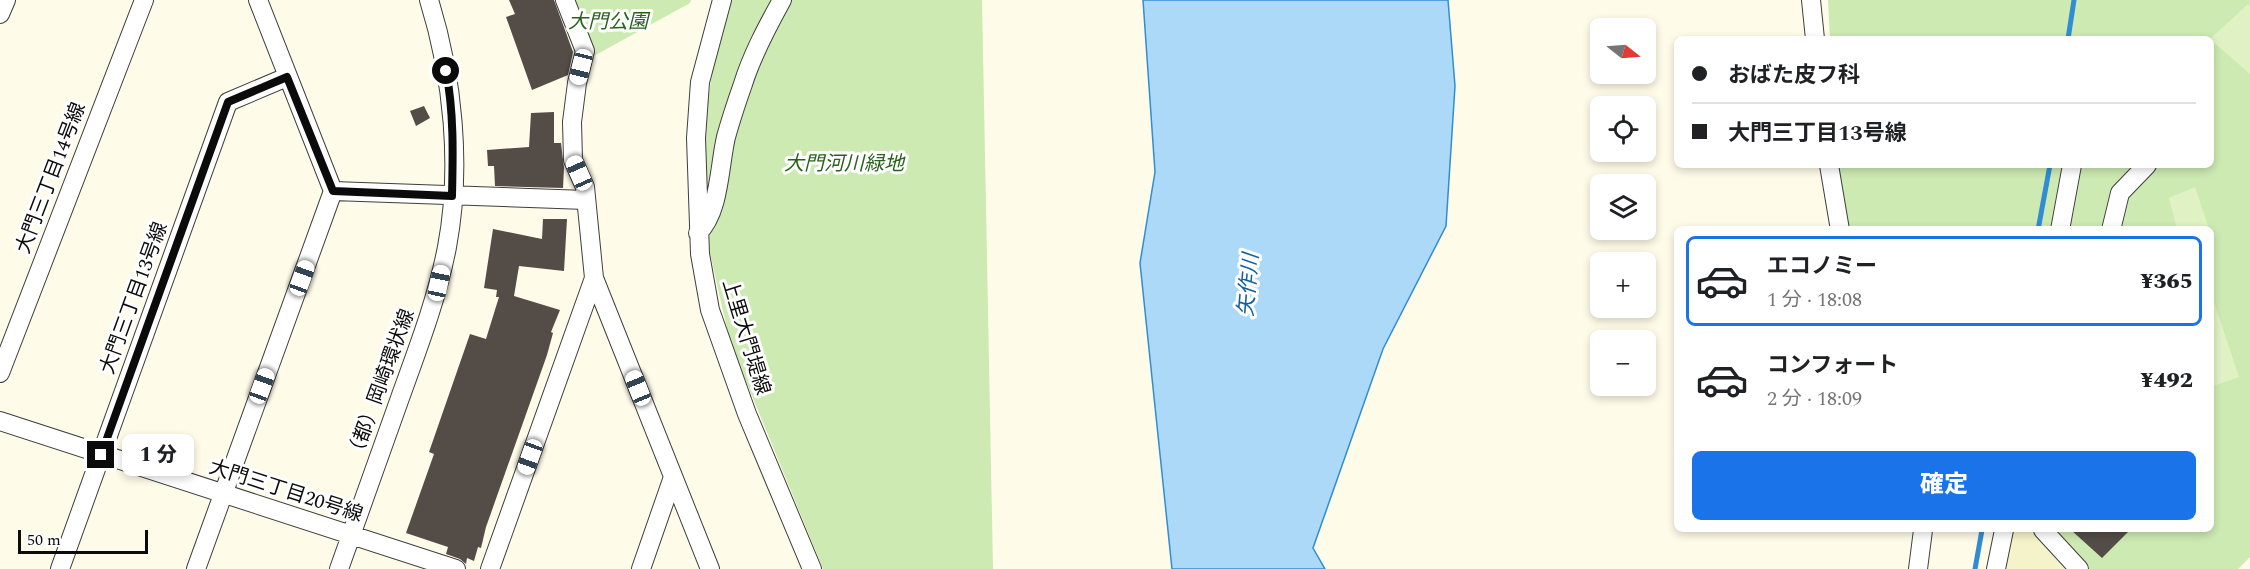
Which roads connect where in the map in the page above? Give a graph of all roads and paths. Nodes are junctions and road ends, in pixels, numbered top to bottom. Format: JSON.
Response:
{"nodes":[{"id":1,"x":6,"y":0,"type":"edge"},
{"id":2,"x":144,"y":0,"type":"edge"},
{"id":3,"x":258,"y":0,"type":"edge"},
{"id":4,"x":429,"y":0,"type":"edge"},
{"id":5,"x":565,"y":0,"type":"edge"},
{"id":6,"x":722,"y":0,"type":"edge"},
{"id":7,"x":782,"y":0,"type":"edge"},
{"id":8,"x":1811,"y":0,"type":"edge"},
{"id":9,"x":0,"y":14,"type":"edge"},
{"id":10,"x":1815,"y":36,"type":"edge"},
{"id":11,"x":287,"y":77,"type":"junction"},
{"id":12,"x":1830,"y":168,"type":"edge"},
{"id":13,"x":2071,"y":168,"type":"edge"},
{"id":14,"x":2144,"y":168,"type":"edge"},
{"id":15,"x":333,"y":191,"type":"junction"},
{"id":16,"x":452,"y":196,"type":"junction"},
{"id":17,"x":586,"y":200,"type":"junction"},
{"id":18,"x":1839,"y":226,"type":"edge"},
{"id":19,"x":2061,"y":226,"type":"edge"},
{"id":20,"x":2112,"y":226,"type":"edge"},
{"id":21,"x":698,"y":233,"type":"junction"},
{"id":22,"x":594,"y":278,"type":"junction"},
{"id":23,"x":0,"y":373,"type":"edge"},
{"id":24,"x":0,"y":421,"type":"edge"},
{"id":25,"x":101,"y":455,"type":"junction"},
{"id":26,"x":673,"y":477,"type":"junction"},
{"id":27,"x":223,"y":495,"type":"junction"},
{"id":28,"x":1923,"y":532,"type":"edge"},
{"id":29,"x":2004,"y":532,"type":"edge"},
{"id":30,"x":2045,"y":532,"type":"edge"},
{"id":31,"x":351,"y":536,"type":"junction"},
{"id":32,"x":60,"y":569,"type":"edge"},
{"id":33,"x":196,"y":569,"type":"edge"},
{"id":34,"x":339,"y":569,"type":"edge"},
{"id":35,"x":456,"y":569,"type":"edge"},
{"id":36,"x":490,"y":569,"type":"edge"},
{"id":37,"x":641,"y":569,"type":"edge"},
{"id":38,"x":710,"y":569,"type":"edge"},
{"id":39,"x":812,"y":569,"type":"edge"},
{"id":40,"x":1918,"y":569,"type":"edge"},
{"id":41,"x":1996,"y":569,"type":"edge"},
{"id":42,"x":2079,"y":569,"type":"edge"}],
"edges":[{"from":1,"to":9,"type":"street"},
{"from":2,"to":23,"type":"street","name":"大門三丁目14号線"},
{"from":3,"to":11,"type":"street"},
{"from":4,"to":16,"type":"street","name":"（都）岡崎環状線"},
{"from":5,"to":17,"type":"street"},
{"from":6,"to":21,"type":"street","name":"上里大門堤線"},
{"from":7,"to":21,"type":"street"},
{"from":8,"to":10,"type":"street"},
{"from":11,"to":15,"type":"street"},
{"from":11,"to":25,"type":"street","name":"大門三丁目13号線"},
{"from":12,"to":18,"type":"street"},
{"from":13,"to":19,"type":"street"},
{"from":14,"to":20,"type":"street"},
{"from":15,"to":16,"type":"street"},
{"from":15,"to":27,"type":"street"},
{"from":16,"to":17,"type":"street"},
{"from":16,"to":31,"type":"street","name":"（都）岡崎環状線"},
{"from":17,"to":22,"type":"street"},
{"from":21,"to":39,"type":"street","name":"上里大門堤線"},
{"from":22,"to":26,"type":"street"},
{"from":22,"to":36,"type":"street"},
{"from":24,"to":25,"type":"street","name":"大門三丁目20号線"},
{"from":25,"to":27,"type":"street","name":"大門三丁目20号線"},
{"from":25,"to":32,"type":"street","name":"大門三丁目13号線"},
{"from":26,"to":37,"type":"street"},
{"from":26,"to":38,"type":"street"},
{"from":27,"to":31,"type":"street","name":"大門三丁目20号線"},
{"from":27,"to":33,"type":"street"},
{"from":28,"to":40,"type":"street"},
{"from":29,"to":41,"type":"street"},
{"from":30,"to":42,"type":"street"},
{"from":31,"to":34,"type":"street","name":"（都）岡崎環状線"},
{"from":31,"to":35,"type":"street","name":"大門三丁目20号線"}]}
